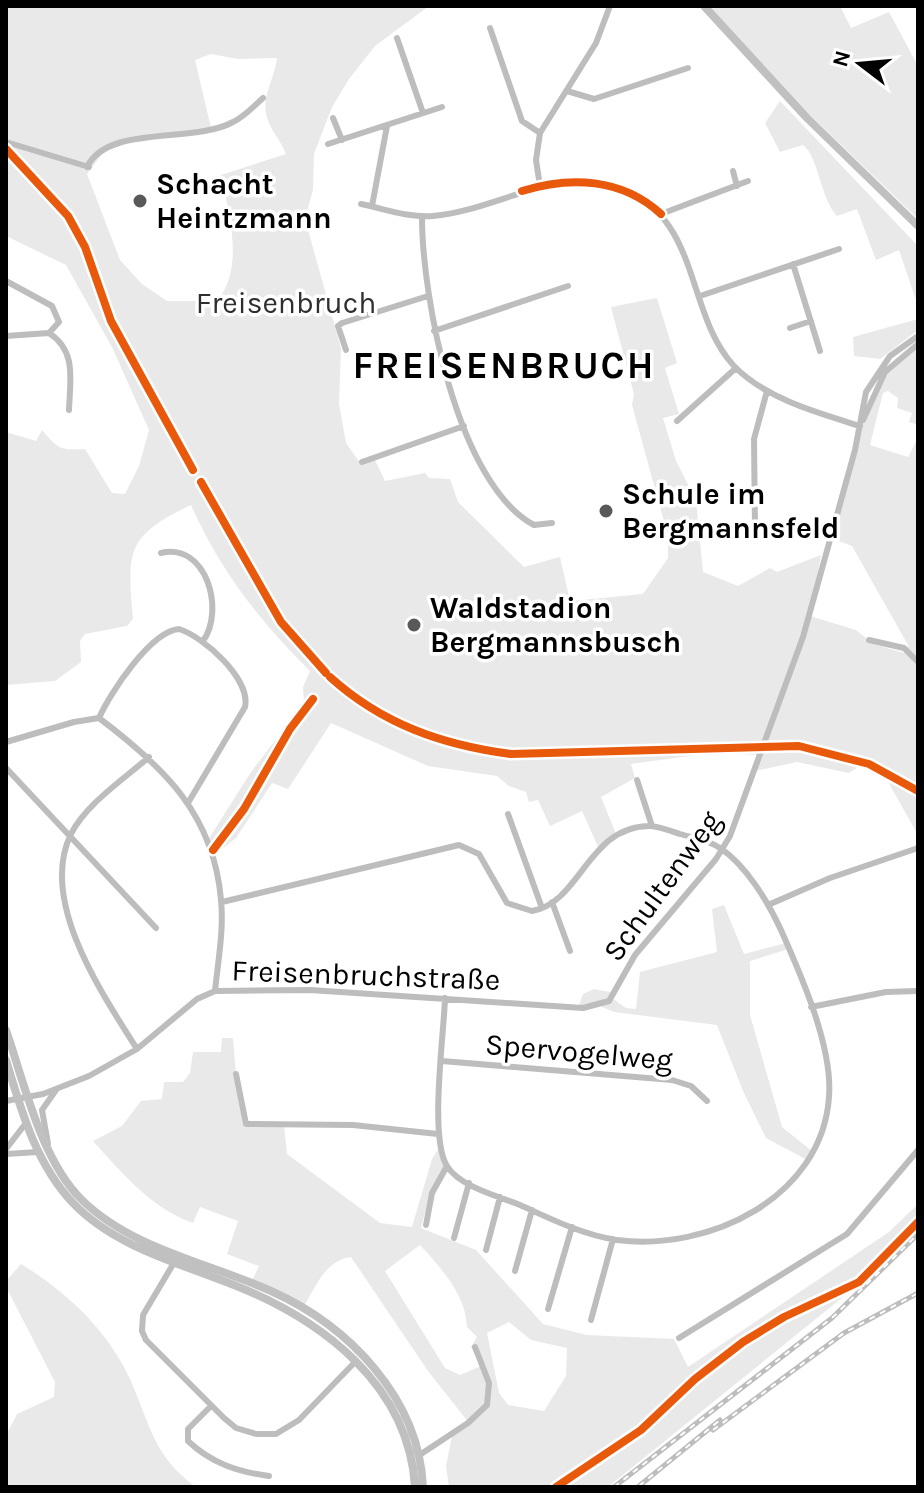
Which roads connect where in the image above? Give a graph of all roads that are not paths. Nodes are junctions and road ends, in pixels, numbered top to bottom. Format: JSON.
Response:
{"nodes":[{"id":1,"x":610,"y":6,"type":"edge"},
{"id":2,"x":704,"y":6,"type":"edge"},
{"id":3,"x":490,"y":28,"type":"dead end"},
{"id":4,"x":397,"y":38,"type":"dead end"},
{"id":5,"x":688,"y":68,"type":"dead end"},
{"id":6,"x":567,"y":91,"type":"junction"},
{"id":7,"x":263,"y":98,"type":"dead end"},
{"id":8,"x":442,"y":107,"type":"dead end"},
{"id":9,"x":423,"y":113,"type":"junction"},
{"id":10,"x":333,"y":118,"type":"dead end"},
{"id":11,"x":387,"y":126,"type":"junction"},
{"id":12,"x":540,"y":133,"type":"junction"},
{"id":13,"x":342,"y":140,"type":"junction"},
{"id":14,"x":6,"y":142,"type":"edge"},
{"id":15,"x":328,"y":144,"type":"dead end"},
{"id":16,"x":733,"y":171,"type":"dead end"},
{"id":17,"x":748,"y":181,"type":"dead end"},
{"id":18,"x":540,"y":186,"type":"junction"},
{"id":19,"x":737,"y":186,"type":"junction"},
{"id":20,"x":361,"y":204,"type":"dead end"},
{"id":21,"x":372,"y":206,"type":"junction"},
{"id":22,"x":661,"y":214,"type":"junction"},
{"id":23,"x":422,"y":217,"type":"junction"},
{"id":24,"x":918,"y":226,"type":"edge"},
{"id":25,"x":839,"y":249,"type":"dead end"},
{"id":26,"x":793,"y":264,"type":"junction"},
{"id":27,"x":6,"y":281,"type":"edge"},
{"id":28,"x":568,"y":286,"type":"dead end"},
{"id":29,"x":428,"y":296,"type":"junction"},
{"id":30,"x":700,"y":296,"type":"junction"},
{"id":31,"x":811,"y":321,"type":"junction"},
{"id":32,"x":790,"y":328,"type":"dead end"},
{"id":33,"x":434,"y":331,"type":"junction"},
{"id":34,"x":49,"y":333,"type":"junction"},
{"id":35,"x":6,"y":336,"type":"edge"},
{"id":36,"x":918,"y":336,"type":"edge"},
{"id":37,"x":918,"y":344,"type":"edge"},
{"id":38,"x":346,"y":350,"type":"dead end"},
{"id":39,"x":820,"y":351,"type":"dead end"},
{"id":40,"x":736,"y":368,"type":"junction"},
{"id":41,"x":767,"y":391,"type":"junction"},
{"id":42,"x":69,"y":410,"type":"dead end"},
{"id":43,"x":677,"y":421,"type":"dead end"},
{"id":44,"x":464,"y":426,"type":"junction"},
{"id":45,"x":860,"y":426,"type":"junction"},
{"id":46,"x":362,"y":462,"type":"dead end"},
{"id":47,"x":552,"y":523,"type":"dead end"},
{"id":48,"x":755,"y":528,"type":"dead end"},
{"id":49,"x":161,"y":553,"type":"dead end"},
{"id":50,"x":869,"y":640,"type":"dead end"},
{"id":51,"x":203,"y":641,"type":"junction"},
{"id":52,"x":918,"y":662,"type":"edge"},
{"id":53,"x":99,"y":718,"type":"junction"},
{"id":54,"x":6,"y":742,"type":"edge"},
{"id":55,"x":149,"y":757,"type":"junction"},
{"id":56,"x":6,"y":768,"type":"edge"},
{"id":57,"x":637,"y":780,"type":"dead end"},
{"id":58,"x":188,"y":803,"type":"junction"},
{"id":59,"x":508,"y":814,"type":"dead end"},
{"id":60,"x":652,"y":826,"type":"junction"},
{"id":61,"x":70,"y":836,"type":"junction"},
{"id":62,"x":918,"y":848,"type":"edge"},
{"id":63,"x":723,"y":849,"type":"junction"},
{"id":64,"x":222,"y":902,"type":"junction"},
{"id":65,"x":552,"y":902,"type":"junction"},
{"id":66,"x":768,"y":905,"type":"junction"},
{"id":67,"x":542,"y":908,"type":"junction"},
{"id":68,"x":156,"y":928,"type":"dead end"},
{"id":69,"x":570,"y":951,"type":"dead end"},
{"id":70,"x":215,"y":991,"type":"junction"},
{"id":71,"x":918,"y":991,"type":"edge"},
{"id":72,"x":445,"y":998,"type":"junction"},
{"id":73,"x":609,"y":1001,"type":"joint"},
{"id":74,"x":811,"y":1007,"type":"junction"},
{"id":75,"x":6,"y":1030,"type":"edge"},
{"id":76,"x":137,"y":1049,"type":"junction"},
{"id":77,"x":6,"y":1060,"type":"edge"},
{"id":78,"x":442,"y":1061,"type":"junction"},
{"id":79,"x":236,"y":1074,"type":"dead end"},
{"id":80,"x":58,"y":1088,"type":"junction"},
{"id":81,"x":23,"y":1097,"type":"junction"},
{"id":82,"x":6,"y":1101,"type":"edge"},
{"id":83,"x":707,"y":1101,"type":"dead end"},
{"id":84,"x":26,"y":1123,"type":"junction"},
{"id":85,"x":438,"y":1134,"type":"junction"},
{"id":86,"x":48,"y":1144,"type":"junction"},
{"id":87,"x":918,"y":1150,"type":"edge"},
{"id":88,"x":6,"y":1152,"type":"edge"},
{"id":89,"x":38,"y":1152,"type":"junction"},
{"id":90,"x":447,"y":1166,"type":"junction"},
{"id":91,"x":469,"y":1183,"type":"junction"},
{"id":92,"x":500,"y":1197,"type":"junction"},
{"id":93,"x":532,"y":1210,"type":"junction"},
{"id":94,"x":426,"y":1225,"type":"dead end"},
{"id":95,"x":572,"y":1227,"type":"junction"},
{"id":96,"x":454,"y":1238,"type":"dead end"},
{"id":97,"x":613,"y":1239,"type":"junction"},
{"id":98,"x":486,"y":1250,"type":"dead end"},
{"id":99,"x":177,"y":1259,"type":"junction"},
{"id":100,"x":515,"y":1271,"type":"dead end"},
{"id":101,"x":548,"y":1309,"type":"dead end"},
{"id":102,"x":591,"y":1320,"type":"dead end"},
{"id":103,"x":679,"y":1338,"type":"dead end"},
{"id":104,"x":475,"y":1347,"type":"dead end"},
{"id":105,"x":356,"y":1361,"type":"junction"},
{"id":106,"x":211,"y":1406,"type":"junction"},
{"id":107,"x":416,"y":1458,"type":"junction"},
{"id":108,"x":269,"y":1476,"type":"dead end"},
{"id":109,"x":415,"y":1487,"type":"edge"},
{"id":110,"x":423,"y":1487,"type":"edge"}],
"edges":[{"from":1,"to":6,"type":"street"},
{"from":2,"to":24,"type":"main road"},
{"from":3,"to":12,"type":"street"},
{"from":4,"to":9,"type":"street"},
{"from":5,"to":6,"type":"street"},
{"from":6,"to":12,"type":"street"},
{"from":7,"to":14,"type":"street"},
{"from":8,"to":9,"type":"street"},
{"from":9,"to":11,"type":"street"},
{"from":10,"to":13,"type":"street"},
{"from":11,"to":13,"type":"street"},
{"from":11,"to":21,"type":"street"},
{"from":12,"to":18,"type":"street"},
{"from":13,"to":15,"type":"street"},
{"from":16,"to":19,"type":"street"},
{"from":17,"to":19,"type":"street"},
{"from":18,"to":22,"type":"street"},
{"from":18,"to":23,"type":"street"},
{"from":19,"to":22,"type":"street"},
{"from":20,"to":21,"type":"street"},
{"from":21,"to":23,"type":"street"},
{"from":22,"to":30,"type":"street"},
{"from":23,"to":29,"type":"street"},
{"from":25,"to":26,"type":"street"},
{"from":26,"to":30,"type":"street"},
{"from":26,"to":31,"type":"street"},
{"from":27,"to":34,"type":"street"},
{"from":28,"to":33,"type":"street"},
{"from":29,"to":33,"type":"street"},
{"from":29,"to":38,"type":"street"},
{"from":30,"to":40,"type":"street"},
{"from":31,"to":32,"type":"street"},
{"from":31,"to":39,"type":"street"},
{"from":33,"to":44,"type":"street"},
{"from":34,"to":35,"type":"street"},
{"from":34,"to":42,"type":"street"},
{"from":36,"to":45,"type":"street","name":"Schultenweg"},
{"from":37,"to":45,"type":"street","name":"Schultenweg"},
{"from":40,"to":41,"type":"street"},
{"from":40,"to":43,"type":"street"},
{"from":41,"to":45,"type":"street"},
{"from":41,"to":48,"type":"street"},
{"from":44,"to":46,"type":"street"},
{"from":44,"to":47,"type":"street"},
{"from":45,"to":63,"type":"street","name":"Schultenweg"},
{"from":49,"to":51,"type":"street"},
{"from":50,"to":52,"type":"street"},
{"from":51,"to":53,"type":"street"},
{"from":51,"to":58,"type":"street"},
{"from":53,"to":54,"type":"street"},
{"from":53,"to":55,"type":"street"},
{"from":55,"to":58,"type":"street"},
{"from":55,"to":61,"type":"street"},
{"from":56,"to":61,"type":"street"},
{"from":57,"to":60,"type":"street"},
{"from":58,"to":64,"type":"street"},
{"from":59,"to":67,"type":"street"},
{"from":60,"to":63,"type":"street"},
{"from":60,"to":65,"type":"street"},
{"from":61,"to":68,"type":"street"},
{"from":61,"to":76,"type":"street"},
{"from":62,"to":66,"type":"street"},
{"from":63,"to":66,"type":"street"},
{"from":63,"to":73,"type":"street","name":"Schultenweg"},
{"from":64,"to":67,"type":"street"},
{"from":64,"to":70,"type":"street"},
{"from":65,"to":67,"type":"street"},
{"from":65,"to":69,"type":"street"},
{"from":66,"to":74,"type":"street"},
{"from":70,"to":72,"type":"street","name":"Freisenbruchstraße"},
{"from":70,"to":76,"type":"street","name":"Freisenbruchstraße"},
{"from":71,"to":74,"type":"street"},
{"from":72,"to":73,"type":"street","name":"Freisenbruchstraße"},
{"from":72,"to":78,"type":"street"},
{"from":74,"to":97,"type":"street"},
{"from":75,"to":81,"type":"main road"},
{"from":76,"to":80,"type":"street","name":"Freisenbruchstraße"},
{"from":77,"to":81,"type":"main road"},
{"from":78,"to":83,"type":"street","name":"Spervogelweg"},
{"from":78,"to":85,"type":"street"},
{"from":79,"to":85,"type":"street"},
{"from":80,"to":81,"type":"street","name":"Freisenbruchstraße"},
{"from":80,"to":86,"type":"street"},
{"from":81,"to":82,"type":"street","name":"Freisenbruchstraße"},
{"from":81,"to":84,"type":"main road"},
{"from":81,"to":86,"type":"main road"},
{"from":84,"to":88,"type":"street"},
{"from":84,"to":89,"type":"main road"},
{"from":85,"to":90,"type":"street"},
{"from":86,"to":99,"type":"main road"},
{"from":87,"to":103,"type":"street"},
{"from":88,"to":89,"type":"street"},
{"from":89,"to":99,"type":"main road"},
{"from":90,"to":91,"type":"street"},
{"from":90,"to":94,"type":"street"},
{"from":91,"to":92,"type":"street"},
{"from":91,"to":96,"type":"street"},
{"from":92,"to":93,"type":"street"},
{"from":92,"to":98,"type":"street"},
{"from":93,"to":95,"type":"street"},
{"from":93,"to":100,"type":"street"},
{"from":95,"to":97,"type":"street"},
{"from":95,"to":101,"type":"street"},
{"from":97,"to":102,"type":"street"},
{"from":99,"to":105,"type":"main road"},
{"from":99,"to":106,"type":"street"},
{"from":99,"to":107,"type":"main road"},
{"from":104,"to":107,"type":"street"},
{"from":105,"to":106,"type":"street"},
{"from":105,"to":107,"type":"main road"},
{"from":106,"to":108,"type":"street"},
{"from":107,"to":109,"type":"main road"},
{"from":107,"to":110,"type":"main road"}]}
